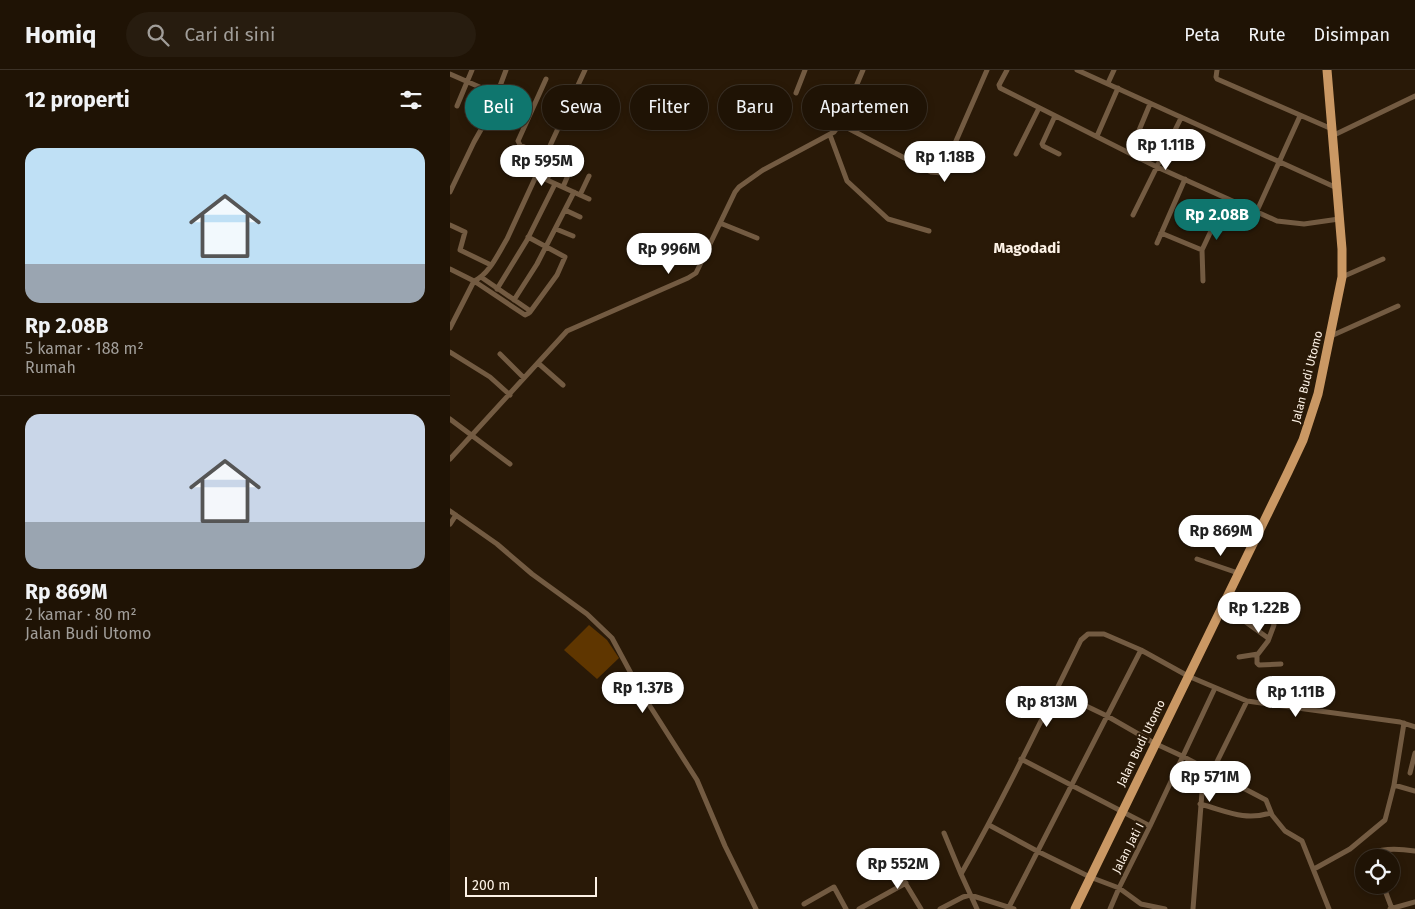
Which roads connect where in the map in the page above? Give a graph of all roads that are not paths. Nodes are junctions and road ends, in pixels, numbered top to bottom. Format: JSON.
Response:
{"nodes":[{"id":1,"x":472,"y":70,"type":"edge"},
{"id":2,"x":506,"y":70,"type":"edge"},
{"id":3,"x":585,"y":70,"type":"edge"},
{"id":4,"x":805,"y":70,"type":"edge"},
{"id":5,"x":863,"y":70,"type":"edge"},
{"id":6,"x":987,"y":70,"type":"edge"},
{"id":7,"x":1007,"y":70,"type":"edge"},
{"id":8,"x":1077,"y":70,"type":"edge"},
{"id":9,"x":1114,"y":70,"type":"edge"},
{"id":10,"x":1209,"y":70,"type":"edge"},
{"id":11,"x":1327,"y":70,"type":"edge"},
{"id":12,"x":1217,"y":72,"type":"edge"},
{"id":13,"x":450,"y":74,"type":"edge"},
{"id":14,"x":546,"y":79,"type":"dead end"},
{"id":15,"x":467,"y":81,"type":"junction"},
{"id":16,"x":1108,"y":84,"type":"junction"},
{"id":17,"x":476,"y":85,"type":"edge"},
{"id":18,"x":500,"y":85,"type":"edge"},
{"id":19,"x":857,"y":85,"type":"edge"},
{"id":20,"x":1118,"y":88,"type":"junction"},
{"id":21,"x":796,"y":93,"type":"dead end"},
{"id":22,"x":1415,"y":96,"type":"edge"},
{"id":23,"x":1150,"y":104,"type":"junction"},
{"id":24,"x":457,"y":106,"type":"dead end"},
{"id":25,"x":532,"y":108,"type":"edge"},
{"id":26,"x":1039,"y":108,"type":"junction"},
{"id":27,"x":1055,"y":116,"type":"junction"},
{"id":28,"x":1300,"y":116,"type":"junction"},
{"id":29,"x":1181,"y":118,"type":"junction"},
{"id":30,"x":481,"y":130,"type":"edge"},
{"id":31,"x":522,"y":130,"type":"edge"},
{"id":32,"x":835,"y":130,"type":"edge"},
{"id":33,"x":851,"y":130,"type":"edge"},
{"id":34,"x":1332,"y":133,"type":"junction"},
{"id":35,"x":830,"y":135,"type":"junction"},
{"id":36,"x":1097,"y":136,"type":"junction"},
{"id":37,"x":1130,"y":152,"type":"junction"},
{"id":38,"x":1016,"y":154,"type":"dead end"},
{"id":39,"x":1059,"y":154,"type":"dead end"},
{"id":40,"x":544,"y":156,"type":"junction"},
{"id":41,"x":554,"y":163,"type":"dead end"},
{"id":42,"x":1279,"y":163,"type":"junction"},
{"id":43,"x":1158,"y":167,"type":"junction"},
{"id":44,"x":571,"y":168,"type":"dead end"},
{"id":45,"x":536,"y":175,"type":"junction"},
{"id":46,"x":589,"y":176,"type":"dead end"},
{"id":47,"x":1185,"y":179,"type":"junction"},
{"id":48,"x":547,"y":180,"type":"junction"},
{"id":49,"x":555,"y":184,"type":"junction"},
{"id":50,"x":563,"y":187,"type":"junction"},
{"id":51,"x":1337,"y":188,"type":"junction"},
{"id":52,"x":450,"y":192,"type":"edge"},
{"id":53,"x":574,"y":192,"type":"junction"},
{"id":54,"x":580,"y":195,"type":"junction"},
{"id":55,"x":589,"y":199,"type":"dead end"},
{"id":56,"x":1226,"y":199,"type":"junction"},
{"id":57,"x":565,"y":210,"type":"junction"},
{"id":58,"x":1256,"y":213,"type":"junction"},
{"id":59,"x":1133,"y":215,"type":"dead end"},
{"id":60,"x":580,"y":217,"type":"dead end"},
{"id":61,"x":1339,"y":219,"type":"junction"},
{"id":62,"x":720,"y":223,"type":"junction"},
{"id":63,"x":450,"y":225,"type":"edge"},
{"id":64,"x":556,"y":229,"type":"junction"},
{"id":65,"x":929,"y":231,"type":"dead end"},
{"id":66,"x":1161,"y":233,"type":"junction"},
{"id":67,"x":573,"y":236,"type":"dead end"},
{"id":68,"x":528,"y":237,"type":"junction"},
{"id":69,"x":757,"y":238,"type":"dead end"},
{"id":70,"x":1157,"y":243,"type":"dead end"},
{"id":71,"x":546,"y":247,"type":"junction"},
{"id":72,"x":1202,"y":250,"type":"junction"},
{"id":73,"x":1383,"y":259,"type":"dead end"},
{"id":74,"x":491,"y":265,"type":"junction"},
{"id":75,"x":450,"y":269,"type":"edge"},
{"id":76,"x":481,"y":277,"type":"junction"},
{"id":77,"x":1342,"y":277,"type":"junction"},
{"id":78,"x":474,"y":281,"type":"junction"},
{"id":79,"x":1203,"y":281,"type":"dead end"},
{"id":80,"x":497,"y":289,"type":"junction"},
{"id":81,"x":514,"y":300,"type":"junction"},
{"id":82,"x":1398,"y":306,"type":"dead end"},
{"id":83,"x":530,"y":312,"type":"junction"},
{"id":84,"x":450,"y":328,"type":"edge"},
{"id":85,"x":1330,"y":336,"type":"junction"},
{"id":86,"x":450,"y":352,"type":"edge"},
{"id":87,"x":500,"y":354,"type":"dead end"},
{"id":88,"x":538,"y":363,"type":"junction"},
{"id":89,"x":524,"y":378,"type":"junction"},
{"id":90,"x":563,"y":385,"type":"dead end"},
{"id":91,"x":510,"y":395,"type":"junction"},
{"id":92,"x":450,"y":419,"type":"edge"},
{"id":93,"x":472,"y":436,"type":"junction"},
{"id":94,"x":450,"y":459,"type":"edge"},
{"id":95,"x":510,"y":464,"type":"dead end"},
{"id":96,"x":450,"y":511,"type":"edge"},
{"id":97,"x":456,"y":515,"type":"junction"},
{"id":98,"x":450,"y":524,"type":"edge"},
{"id":99,"x":1197,"y":559,"type":"dead end"},
{"id":100,"x":1238,"y":573,"type":"junction"},
{"id":101,"x":1226,"y":599,"type":"junction"},
{"id":102,"x":1240,"y":608,"type":"junction"},
{"id":103,"x":1268,"y":638,"type":"junction"},
{"id":104,"x":1141,"y":650,"type":"junction"},
{"id":105,"x":1256,"y":655,"type":"junction"},
{"id":106,"x":1239,"y":657,"type":"dead end"},
{"id":107,"x":1281,"y":664,"type":"dead end"},
{"id":108,"x":1188,"y":676,"type":"junction"},
{"id":109,"x":1215,"y":688,"type":"junction"},
{"id":110,"x":1055,"y":691,"type":"junction"},
{"id":111,"x":1247,"y":701,"type":"junction"},
{"id":112,"x":1107,"y":716,"type":"junction"},
{"id":113,"x":1404,"y":723,"type":"junction"},
{"id":114,"x":1415,"y":727,"type":"edge"},
{"id":115,"x":1154,"y":743,"type":"junction"},
{"id":116,"x":1415,"y":753,"type":"edge"},
{"id":117,"x":1182,"y":756,"type":"junction"},
{"id":118,"x":1022,"y":759,"type":"junction"},
{"id":119,"x":1211,"y":771,"type":"junction"},
{"id":120,"x":1410,"y":773,"type":"dead end"},
{"id":121,"x":1073,"y":784,"type":"junction"},
{"id":122,"x":1394,"y":785,"type":"junction"},
{"id":123,"x":1415,"y":791,"type":"edge"},
{"id":124,"x":1200,"y":804,"type":"junction"},
{"id":125,"x":1122,"y":812,"type":"junction"},
{"id":126,"x":1271,"y":813,"type":"junction"},
{"id":127,"x":989,"y":825,"type":"junction"},
{"id":128,"x":1150,"y":826,"type":"junction"},
{"id":129,"x":944,"y":832,"type":"dead end"},
{"id":130,"x":1400,"y":850,"type":"edge"},
{"id":131,"x":1038,"y":851,"type":"junction"},
{"id":132,"x":1415,"y":851,"type":"edge"},
{"id":133,"x":892,"y":861,"type":"dead end"},
{"id":134,"x":1314,"y":869,"type":"junction"},
{"id":135,"x":961,"y":874,"type":"junction"},
{"id":136,"x":1090,"y":877,"type":"junction"},
{"id":137,"x":906,"y":883,"type":"junction"},
{"id":138,"x":1119,"y":888,"type":"junction"},
{"id":139,"x":1386,"y":894,"type":"edge"},
{"id":140,"x":970,"y":895,"type":"junction"},
{"id":141,"x":1415,"y":902,"type":"edge"},
{"id":142,"x":804,"y":904,"type":"dead end"},
{"id":143,"x":1011,"y":908,"type":"edge"},
{"id":144,"x":756,"y":909,"type":"edge"},
{"id":145,"x":846,"y":909,"type":"edge"},
{"id":146,"x":859,"y":909,"type":"edge"},
{"id":147,"x":921,"y":909,"type":"edge"},
{"id":148,"x":940,"y":909,"type":"edge"},
{"id":149,"x":977,"y":909,"type":"edge"},
{"id":150,"x":1075,"y":909,"type":"edge"},
{"id":151,"x":1110,"y":909,"type":"edge"},
{"id":152,"x":1165,"y":909,"type":"edge"},
{"id":153,"x":1193,"y":909,"type":"edge"},
{"id":154,"x":1329,"y":909,"type":"edge"},
{"id":155,"x":1391,"y":909,"type":"edge"}],
"edges":[{"from":1,"to":15,"type":"street"},
{"from":2,"to":18,"type":"street"},
{"from":3,"to":40,"type":"street"},
{"from":4,"to":21,"type":"street"},
{"from":5,"to":19,"type":"street"},
{"from":6,"to":33,"type":"street"},
{"from":7,"to":26,"type":"street"},
{"from":8,"to":16,"type":"street"},
{"from":9,"to":16,"type":"street"},
{"from":10,"to":12,"type":"street"},
{"from":11,"to":34,"type":"main road","name":"Jalan Budi Utomo"},
{"from":12,"to":28,"type":"street"},
{"from":13,"to":15,"type":"street"},
{"from":14,"to":25,"type":"street"},
{"from":15,"to":17,"type":"street"},
{"from":15,"to":24,"type":"street"},
{"from":16,"to":20,"type":"street"},
{"from":20,"to":23,"type":"street"},
{"from":20,"to":36,"type":"street"},
{"from":22,"to":34,"type":"street"},
{"from":23,"to":29,"type":"street"},
{"from":23,"to":37,"type":"street"},
{"from":26,"to":27,"type":"street"},
{"from":26,"to":38,"type":"street"},
{"from":27,"to":36,"type":"street"},
{"from":27,"to":39,"type":"street"},
{"from":28,"to":34,"type":"street"},
{"from":28,"to":42,"type":"street"},
{"from":29,"to":42,"type":"street"},
{"from":29,"to":43,"type":"street"},
{"from":30,"to":52,"type":"street"},
{"from":31,"to":40,"type":"street"},
{"from":32,"to":35,"type":"street"},
{"from":34,"to":51,"type":"main road","name":"Jalan Budi Utomo"},
{"from":35,"to":62,"type":"street"},
{"from":35,"to":65,"type":"street"},
{"from":36,"to":37,"type":"street"},
{"from":37,"to":43,"type":"street"},
{"from":40,"to":45,"type":"street"},
{"from":41,"to":48,"type":"street"},
{"from":42,"to":51,"type":"street"},
{"from":42,"to":58,"type":"street"},
{"from":43,"to":47,"type":"street"},
{"from":43,"to":59,"type":"street"},
{"from":44,"to":50,"type":"street"},
{"from":45,"to":48,"type":"street"},
{"from":45,"to":74,"type":"street"},
{"from":46,"to":54,"type":"street"},
{"from":47,"to":56,"type":"street"},
{"from":47,"to":66,"type":"street"},
{"from":48,"to":49,"type":"street"},
{"from":49,"to":50,"type":"street"},
{"from":49,"to":68,"type":"street"},
{"from":50,"to":53,"type":"street"},
{"from":51,"to":61,"type":"main road","name":"Jalan Budi Utomo"},
{"from":53,"to":54,"type":"street"},
{"from":53,"to":57,"type":"street"},
{"from":54,"to":55,"type":"street"},
{"from":56,"to":58,"type":"street"},
{"from":56,"to":72,"type":"street"},
{"from":57,"to":60,"type":"street"},
{"from":57,"to":64,"type":"street"},
{"from":58,"to":61,"type":"street"},
{"from":61,"to":77,"type":"main road","name":"Jalan Budi Utomo"},
{"from":62,"to":69,"type":"street"},
{"from":62,"to":88,"type":"street"},
{"from":63,"to":74,"type":"street"},
{"from":64,"to":67,"type":"street"},
{"from":64,"to":71,"type":"street"},
{"from":66,"to":70,"type":"street"},
{"from":66,"to":72,"type":"street"},
{"from":68,"to":71,"type":"street"},
{"from":68,"to":80,"type":"street"},
{"from":71,"to":81,"type":"street"},
{"from":71,"to":83,"type":"street"},
{"from":72,"to":79,"type":"street"},
{"from":73,"to":77,"type":"street"},
{"from":74,"to":76,"type":"street"},
{"from":75,"to":78,"type":"street"},
{"from":76,"to":78,"type":"street"},
{"from":76,"to":80,"type":"street"},
{"from":77,"to":85,"type":"main road","name":"Jalan Budi Utomo"},
{"from":78,"to":83,"type":"street"},
{"from":78,"to":84,"type":"street"},
{"from":80,"to":81,"type":"street"},
{"from":81,"to":83,"type":"street"},
{"from":82,"to":85,"type":"street"},
{"from":85,"to":100,"type":"main road","name":"Jalan Budi Utomo"},
{"from":86,"to":91,"type":"street"},
{"from":87,"to":89,"type":"street"},
{"from":88,"to":89,"type":"street"},
{"from":88,"to":90,"type":"street"},
{"from":89,"to":91,"type":"street"},
{"from":91,"to":93,"type":"street"},
{"from":92,"to":93,"type":"street"},
{"from":93,"to":94,"type":"street"},
{"from":93,"to":95,"type":"street"},
{"from":96,"to":97,"type":"street"},
{"from":97,"to":98,"type":"street"},
{"from":97,"to":144,"type":"street"},
{"from":99,"to":100,"type":"street"},
{"from":100,"to":101,"type":"main road","name":"Jalan Budi Utomo"},
{"from":101,"to":102,"type":"street"},
{"from":101,"to":108,"type":"main road","name":"Jalan Budi Utomo"},
{"from":102,"to":103,"type":"street"},
{"from":102,"to":103,"type":"street"},
{"from":103,"to":105,"type":"street"},
{"from":104,"to":108,"type":"street"},
{"from":104,"to":110,"type":"street"},
{"from":104,"to":112,"type":"street"},
{"from":105,"to":106,"type":"street"},
{"from":105,"to":107,"type":"street"},
{"from":108,"to":109,"type":"street"},
{"from":108,"to":115,"type":"main road","name":"Jalan Budi Utomo"},
{"from":109,"to":111,"type":"street"},
{"from":109,"to":117,"type":"street","name":"Jalan Jati I"},
{"from":110,"to":112,"type":"street"},
{"from":110,"to":118,"type":"street"},
{"from":111,"to":113,"type":"street"},
{"from":111,"to":119,"type":"street"},
{"from":112,"to":115,"type":"street"},
{"from":112,"to":121,"type":"street"},
{"from":113,"to":114,"type":"street"},
{"from":113,"to":122,"type":"street"},
{"from":115,"to":117,"type":"street"},
{"from":115,"to":125,"type":"main road","name":"Jalan Budi Utomo"},
{"from":116,"to":120,"type":"street"},
{"from":117,"to":119,"type":"street"},
{"from":117,"to":128,"type":"street","name":"Jalan Jati I"},
{"from":118,"to":121,"type":"street"},
{"from":118,"to":127,"type":"street"},
{"from":119,"to":124,"type":"street"},
{"from":119,"to":126,"type":"street"},
{"from":121,"to":125,"type":"street"},
{"from":121,"to":131,"type":"street"},
{"from":122,"to":123,"type":"street"},
{"from":122,"to":134,"type":"street"},
{"from":124,"to":126,"type":"street"},
{"from":124,"to":153,"type":"street"},
{"from":125,"to":128,"type":"street"},
{"from":125,"to":136,"type":"main road","name":"Jalan Budi Utomo"},
{"from":126,"to":134,"type":"street"},
{"from":127,"to":131,"type":"street"},
{"from":127,"to":135,"type":"street"},
{"from":128,"to":138,"type":"street","name":"Jalan Jati I"},
{"from":129,"to":135,"type":"street"},
{"from":130,"to":132,"type":"street"},
{"from":131,"to":136,"type":"street"},
{"from":131,"to":143,"type":"street"},
{"from":133,"to":137,"type":"street"},
{"from":134,"to":154,"type":"street"},
{"from":135,"to":140,"type":"street"},
{"from":136,"to":138,"type":"street"},
{"from":136,"to":150,"type":"main road","name":"Jalan Budi Utomo"},
{"from":137,"to":146,"type":"street"},
{"from":137,"to":147,"type":"street"},
{"from":138,"to":151,"type":"street","name":"Jalan Jati I"},
{"from":138,"to":152,"type":"street"},
{"from":139,"to":155,"type":"street"},
{"from":140,"to":143,"type":"street"},
{"from":140,"to":148,"type":"street"},
{"from":140,"to":149,"type":"street"},
{"from":141,"to":155,"type":"street"},
{"from":142,"to":145,"type":"street"}]}
